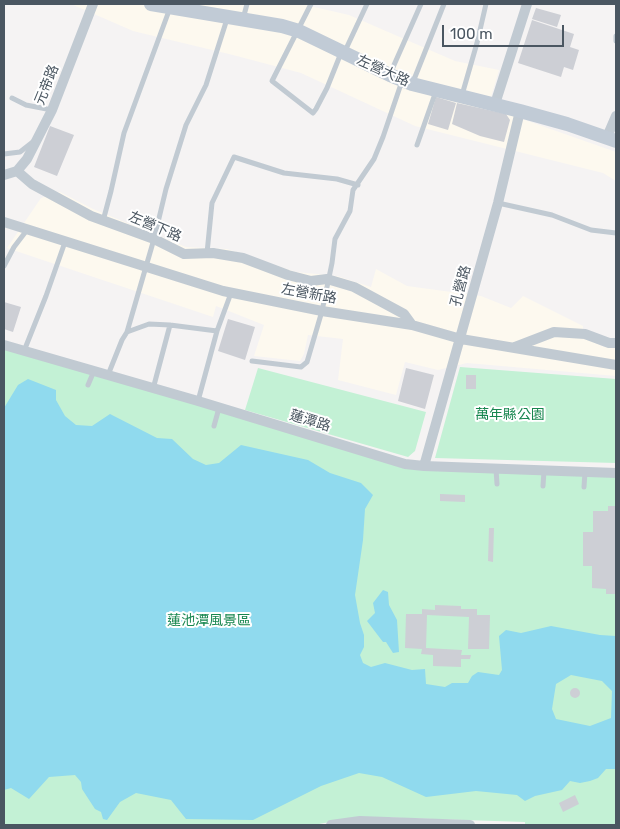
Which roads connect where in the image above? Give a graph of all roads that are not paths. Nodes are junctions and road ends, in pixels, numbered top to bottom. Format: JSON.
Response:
{"nodes":[{"id":1,"x":93,"y":4,"type":"edge"},
{"id":2,"x":151,"y":4,"type":"edge"},
{"id":3,"x":248,"y":4,"type":"edge"},
{"id":4,"x":311,"y":4,"type":"edge"},
{"id":5,"x":367,"y":4,"type":"edge"},
{"id":6,"x":420,"y":4,"type":"edge"},
{"id":7,"x":444,"y":4,"type":"edge"},
{"id":8,"x":486,"y":4,"type":"edge"},
{"id":9,"x":527,"y":4,"type":"edge"},
{"id":10,"x":178,"y":7,"type":"edge"},
{"id":11,"x":228,"y":18,"type":"junction"},
{"id":12,"x":242,"y":20,"type":"junction"},
{"id":13,"x":298,"y":31,"type":"junction"},
{"id":14,"x":616,"y":36,"type":"edge"},
{"id":15,"x":616,"y":41,"type":"edge"},
{"id":16,"x":343,"y":53,"type":"junction"},
{"id":17,"x":401,"y":80,"type":"junction"},
{"id":18,"x":436,"y":90,"type":"junction"},
{"id":19,"x":461,"y":96,"type":"junction"},
{"id":20,"x":12,"y":98,"type":"dead end"},
{"id":21,"x":495,"y":104,"type":"junction"},
{"id":22,"x":52,"y":110,"type":"junction"},
{"id":23,"x":520,"y":111,"type":"junction"},
{"id":24,"x":616,"y":116,"type":"edge"},
{"id":25,"x":38,"y":138,"type":"junction"},
{"id":26,"x":612,"y":139,"type":"edge"},
{"id":27,"x":417,"y":145,"type":"dead end"},
{"id":28,"x":4,"y":154,"type":"edge"},
{"id":29,"x":17,"y":171,"type":"junction"},
{"id":30,"x":4,"y":175,"type":"edge"},
{"id":31,"x":358,"y":185,"type":"junction"},
{"id":32,"x":498,"y":203,"type":"junction"},
{"id":33,"x":103,"y":220,"type":"junction"},
{"id":34,"x":4,"y":222,"type":"edge"},
{"id":35,"x":26,"y":230,"type":"junction"},
{"id":36,"x":616,"y":234,"type":"edge"},
{"id":37,"x":154,"y":239,"type":"junction"},
{"id":38,"x":65,"y":242,"type":"junction"},
{"id":39,"x":206,"y":254,"type":"junction"},
{"id":40,"x":4,"y":266,"type":"edge"},
{"id":41,"x":146,"y":268,"type":"junction"},
{"id":42,"x":327,"y":280,"type":"junction"},
{"id":43,"x":231,"y":293,"type":"junction"},
{"id":44,"x":322,"y":311,"type":"junction"},
{"id":45,"x":170,"y":325,"type":"junction"},
{"id":46,"x":412,"y":325,"type":"junction"},
{"id":47,"x":217,"y":331,"type":"junction"},
{"id":48,"x":127,"y":332,"type":"junction"},
{"id":49,"x":461,"y":338,"type":"junction"},
{"id":50,"x":616,"y":343,"type":"edge"},
{"id":51,"x":4,"y":344,"type":"edge"},
{"id":52,"x":514,"y":347,"type":"junction"},
{"id":53,"x":24,"y":351,"type":"junction"},
{"id":54,"x":252,"y":361,"type":"dead end"},
{"id":55,"x":616,"y":365,"type":"edge"},
{"id":56,"x":94,"y":371,"type":"junction"},
{"id":57,"x":108,"y":375,"type":"junction"},
{"id":58,"x":88,"y":385,"type":"dead end"},
{"id":59,"x":153,"y":388,"type":"junction"},
{"id":60,"x":198,"y":401,"type":"junction"},
{"id":61,"x":220,"y":408,"type":"junction"},
{"id":62,"x":214,"y":426,"type":"dead end"},
{"id":63,"x":424,"y":466,"type":"junction"},
{"id":64,"x":496,"y":469,"type":"junction"},
{"id":65,"x":544,"y":470,"type":"junction"},
{"id":66,"x":585,"y":472,"type":"junction"},
{"id":67,"x":616,"y":473,"type":"edge"},
{"id":68,"x":496,"y":484,"type":"dead end"},
{"id":69,"x":543,"y":486,"type":"dead end"},
{"id":70,"x":584,"y":487,"type":"dead end"},
{"id":71,"x":422,"y":824,"type":"edge"},
{"id":72,"x":330,"y":825,"type":"edge"},
{"id":73,"x":470,"y":825,"type":"edge"}],
"edges":[{"from":1,"to":22,"type":"street","name":"元帝路"},
{"from":2,"to":10,"type":"street","name":"左營大路"},
{"from":3,"to":12,"type":"lane"},
{"from":4,"to":13,"type":"lane"},
{"from":5,"to":16,"type":"lane"},
{"from":6,"to":17,"type":"lane"},
{"from":7,"to":17,"type":"lane"},
{"from":8,"to":19,"type":"lane"},
{"from":9,"to":21,"type":"street"},
{"from":10,"to":11,"type":"street","name":"左營大路"},
{"from":10,"to":33,"type":"lane"},
{"from":11,"to":12,"type":"street","name":"左營大路"},
{"from":11,"to":37,"type":"lane"},
{"from":12,"to":13,"type":"street","name":"左營大路"},
{"from":13,"to":16,"type":"street","name":"左營大路"},
{"from":13,"to":16,"type":"lane"},
{"from":14,"to":15,"type":"lane"},
{"from":16,"to":17,"type":"street","name":"左營大路"},
{"from":17,"to":18,"type":"street","name":"左營大路"},
{"from":17,"to":31,"type":"lane"},
{"from":18,"to":19,"type":"street","name":"左營大路"},
{"from":18,"to":27,"type":"lane"},
{"from":19,"to":21,"type":"street","name":"左營大路"},
{"from":20,"to":22,"type":"lane"},
{"from":21,"to":23,"type":"street","name":"左營大路"},
{"from":22,"to":25,"type":"street","name":"元帝路"},
{"from":23,"to":26,"type":"street","name":"左營大路"},
{"from":23,"to":32,"type":"street","name":"孔營路"},
{"from":24,"to":26,"type":"street"},
{"from":25,"to":28,"type":"lane"},
{"from":25,"to":29,"type":"street","name":"元帝路"},
{"from":29,"to":30,"type":"street"},
{"from":29,"to":33,"type":"street","name":"左營下路"},
{"from":31,"to":39,"type":"lane"},
{"from":31,"to":42,"type":"lane"},
{"from":32,"to":36,"type":"lane"},
{"from":32,"to":49,"type":"street","name":"孔營路"},
{"from":33,"to":37,"type":"street","name":"左營下路"},
{"from":34,"to":35,"type":"street","name":"左營新路"},
{"from":35,"to":38,"type":"street","name":"左營新路"},
{"from":35,"to":40,"type":"lane"},
{"from":37,"to":39,"type":"street","name":"左營下路"},
{"from":37,"to":41,"type":"lane"},
{"from":38,"to":41,"type":"street","name":"左營新路"},
{"from":38,"to":53,"type":"lane"},
{"from":39,"to":42,"type":"street","name":"左營下路"},
{"from":41,"to":43,"type":"street","name":"左營新路"},
{"from":41,"to":48,"type":"lane"},
{"from":42,"to":44,"type":"lane"},
{"from":42,"to":46,"type":"street","name":"左營下路"},
{"from":43,"to":44,"type":"street","name":"左營新路"},
{"from":43,"to":47,"type":"lane"},
{"from":44,"to":46,"type":"street","name":"左營新路"},
{"from":44,"to":54,"type":"lane"},
{"from":45,"to":47,"type":"lane"},
{"from":45,"to":48,"type":"lane"},
{"from":45,"to":59,"type":"lane"},
{"from":46,"to":49,"type":"street","name":"左營新路"},
{"from":47,"to":60,"type":"lane"},
{"from":48,"to":57,"type":"lane"},
{"from":49,"to":52,"type":"street","name":"左營新路"},
{"from":49,"to":63,"type":"street","name":"孔營路"},
{"from":50,"to":52,"type":"street"},
{"from":51,"to":53,"type":"street","name":"蓮潭路"},
{"from":52,"to":55,"type":"street","name":"左營新路"},
{"from":53,"to":56,"type":"street","name":"蓮潭路"},
{"from":56,"to":57,"type":"street","name":"蓮潭路"},
{"from":56,"to":58,"type":"lane"},
{"from":57,"to":59,"type":"street","name":"蓮潭路"},
{"from":59,"to":60,"type":"street","name":"蓮潭路"},
{"from":60,"to":61,"type":"street","name":"蓮潭路"},
{"from":61,"to":62,"type":"lane"},
{"from":61,"to":63,"type":"street","name":"蓮潭路"},
{"from":63,"to":64,"type":"street","name":"蓮潭路"},
{"from":64,"to":65,"type":"street","name":"蓮潭路"},
{"from":64,"to":68,"type":"lane"},
{"from":65,"to":66,"type":"street","name":"蓮潭路"},
{"from":65,"to":69,"type":"lane"},
{"from":66,"to":67,"type":"street","name":"蓮潭路"},
{"from":66,"to":70,"type":"lane"},
{"from":71,"to":72,"type":"street"},
{"from":71,"to":73,"type":"street"}]}
